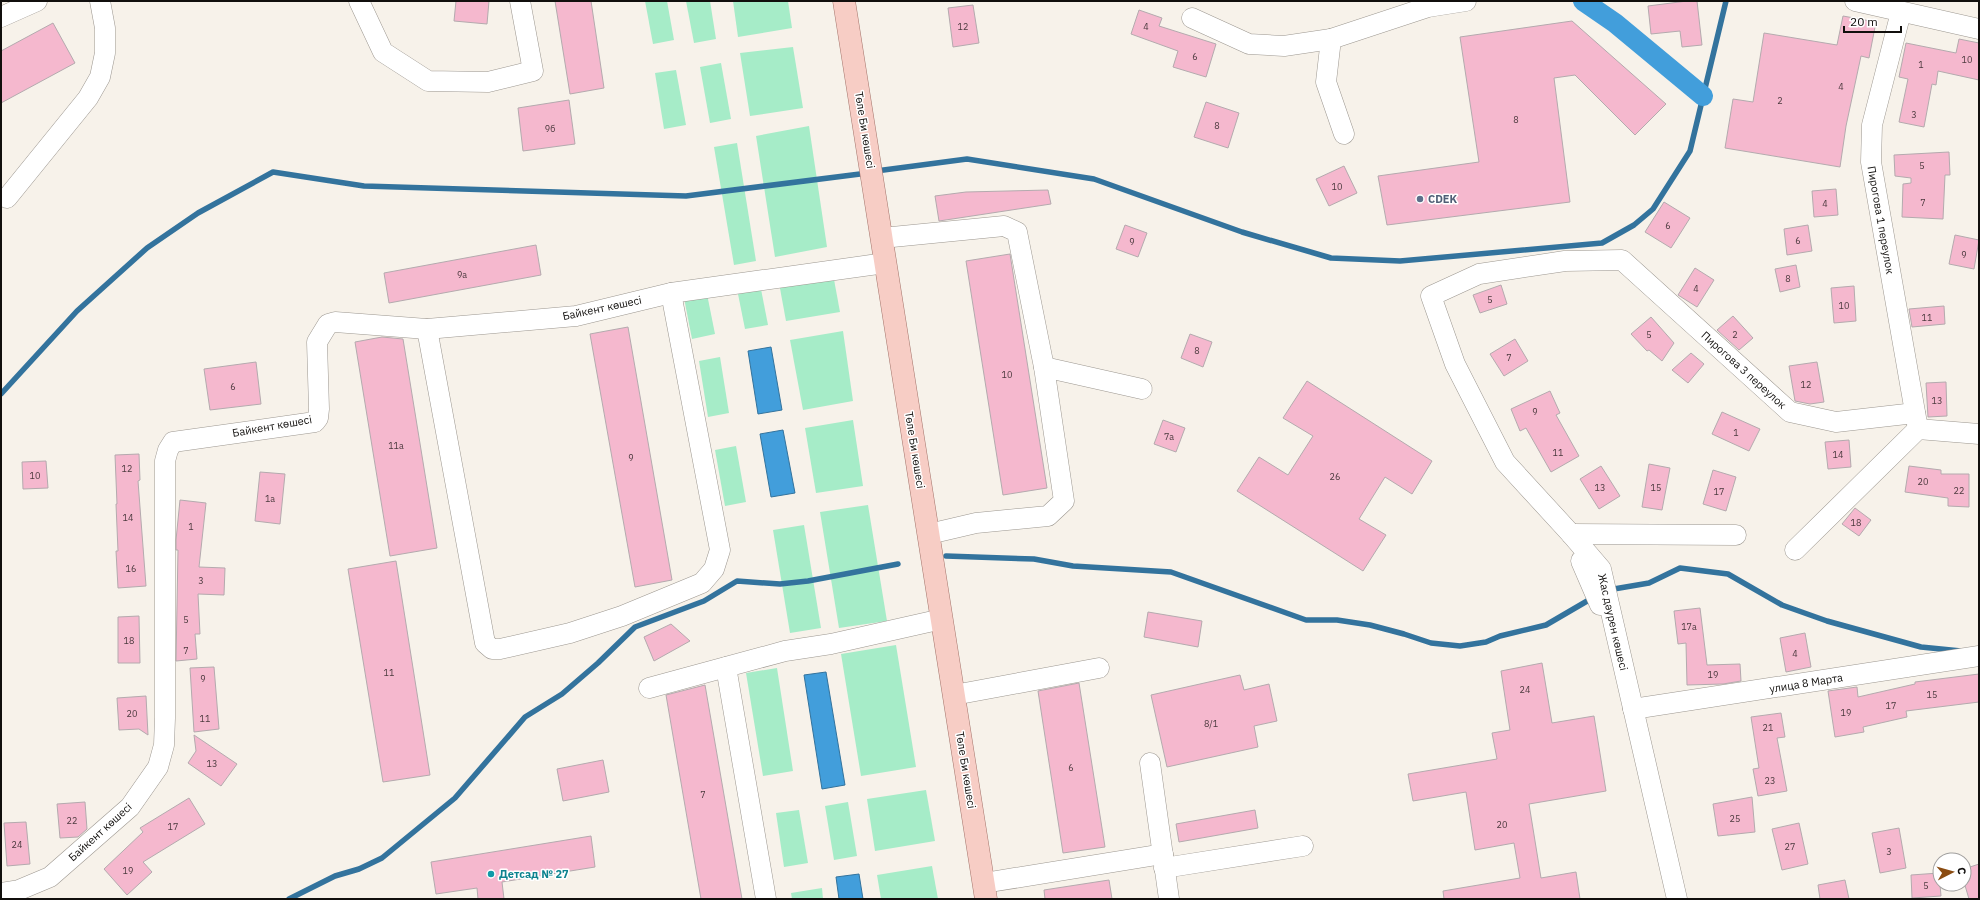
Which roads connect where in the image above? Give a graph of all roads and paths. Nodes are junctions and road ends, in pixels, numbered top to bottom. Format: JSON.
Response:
{"nodes":[{"id":1,"x":37,"y":1,"type":"edge"},
{"id":2,"x":100,"y":1,"type":"edge"},
{"id":3,"x":359,"y":1,"type":"edge"},
{"id":4,"x":520,"y":1,"type":"edge"},
{"id":5,"x":844,"y":1,"type":"edge"},
{"id":6,"x":1466,"y":1,"type":"edge"},
{"id":7,"x":1855,"y":1,"type":"edge"},
{"id":8,"x":1427,"y":4,"type":"edge"},
{"id":9,"x":1901,"y":12,"type":"junction"},
{"id":10,"x":1,"y":17,"type":"edge"},
{"id":11,"x":1192,"y":18,"type":"dead end"},
{"id":12,"x":1979,"y":29,"type":"edge"},
{"id":13,"x":1331,"y":39,"type":"junction"},
{"id":14,"x":1344,"y":134,"type":"dead end"},
{"id":15,"x":7,"y":198,"type":"dead end"},
{"id":16,"x":882,"y":238,"type":"junction"},
{"id":17,"x":886,"y":263,"type":"junction"},
{"id":18,"x":672,"y":293,"type":"junction"},
{"id":19,"x":1431,"y":296,"type":"joint"},
{"id":20,"x":427,"y":329,"type":"junction"},
{"id":21,"x":1044,"y":366,"type":"junction"},
{"id":22,"x":1142,"y":389,"type":"dead end"},
{"id":23,"x":1916,"y":421,"type":"junction"},
{"id":24,"x":1979,"y":434,"type":"edge"},
{"id":25,"x":929,"y":534,"type":"junction"},
{"id":26,"x":1571,"y":534,"type":"junction"},
{"id":27,"x":1736,"y":535,"type":"dead end"},
{"id":28,"x":1795,"y":550,"type":"dead end"},
{"id":29,"x":1581,"y":561,"type":"dead end"},
{"id":30,"x":942,"y":619,"type":"junction"},
{"id":31,"x":1609,"y":626,"type":"dead end"},
{"id":32,"x":1979,"y":656,"type":"edge"},
{"id":33,"x":726,"y":667,"type":"junction"},
{"id":34,"x":1099,"y":668,"type":"dead end"},
{"id":35,"x":649,"y":688,"type":"dead end"},
{"id":36,"x":954,"y":695,"type":"junction"},
{"id":37,"x":1633,"y":709,"type":"junction"},
{"id":38,"x":1150,"y":763,"type":"dead end"},
{"id":39,"x":1303,"y":846,"type":"dead end"},
{"id":40,"x":1163,"y":861,"type":"junction"},
{"id":41,"x":985,"y":891,"type":"edge"},
{"id":42,"x":1,"y":893,"type":"edge"},
{"id":43,"x":766,"y":899,"type":"edge"},
{"id":44,"x":1169,"y":899,"type":"edge"},
{"id":45,"x":1677,"y":899,"type":"edge"}],
"edges":[{"from":1,"to":10,"type":"street"},
{"from":2,"to":15,"type":"street"},
{"from":3,"to":4,"type":"street"},
{"from":5,"to":16,"type":"main road","name":"Төле Би көшесі"},
{"from":6,"to":8,"type":"street"},
{"from":7,"to":9,"type":"street"},
{"from":8,"to":13,"type":"street"},
{"from":9,"to":12,"type":"street"},
{"from":9,"to":23,"type":"street","name":"Пирогова 1 переулок"},
{"from":11,"to":13,"type":"street"},
{"from":13,"to":14,"type":"street"},
{"from":16,"to":17,"type":"main road","name":"Төле Би көшесі"},
{"from":16,"to":21,"type":"street"},
{"from":17,"to":18,"type":"street","name":"Байкент көшесі"},
{"from":17,"to":25,"type":"main road","name":"Төле Би көшесі"},
{"from":18,"to":20,"type":"street","name":"Байкент көшесі"},
{"from":18,"to":20,"type":"street"},
{"from":19,"to":23,"type":"street","name":"Пирогова 3 переулок"},
{"from":19,"to":26,"type":"street","name":"Жас дәурен көшесі"},
{"from":20,"to":42,"type":"street","name":"Байкент көшесі"},
{"from":21,"to":22,"type":"street"},
{"from":21,"to":25,"type":"street"},
{"from":23,"to":24,"type":"street"},
{"from":23,"to":28,"type":"street"},
{"from":25,"to":30,"type":"main road","name":"Төле Би көшесі"},
{"from":26,"to":27,"type":"street"},
{"from":26,"to":37,"type":"street","name":"Жас дәурен көшесі"},
{"from":29,"to":31,"type":"street"},
{"from":30,"to":33,"type":"street"},
{"from":30,"to":36,"type":"main road","name":"Төле Би көшесі"},
{"from":32,"to":37,"type":"street","name":"улица 8 Марта"},
{"from":33,"to":35,"type":"street"},
{"from":33,"to":43,"type":"street"},
{"from":34,"to":36,"type":"street"},
{"from":36,"to":41,"type":"main road","name":"Төле Би көшесі"},
{"from":37,"to":45,"type":"street","name":"Жас дәурен көшесі"},
{"from":38,"to":40,"type":"street"},
{"from":39,"to":40,"type":"street"},
{"from":40,"to":41,"type":"street"},
{"from":40,"to":44,"type":"street"}]}
